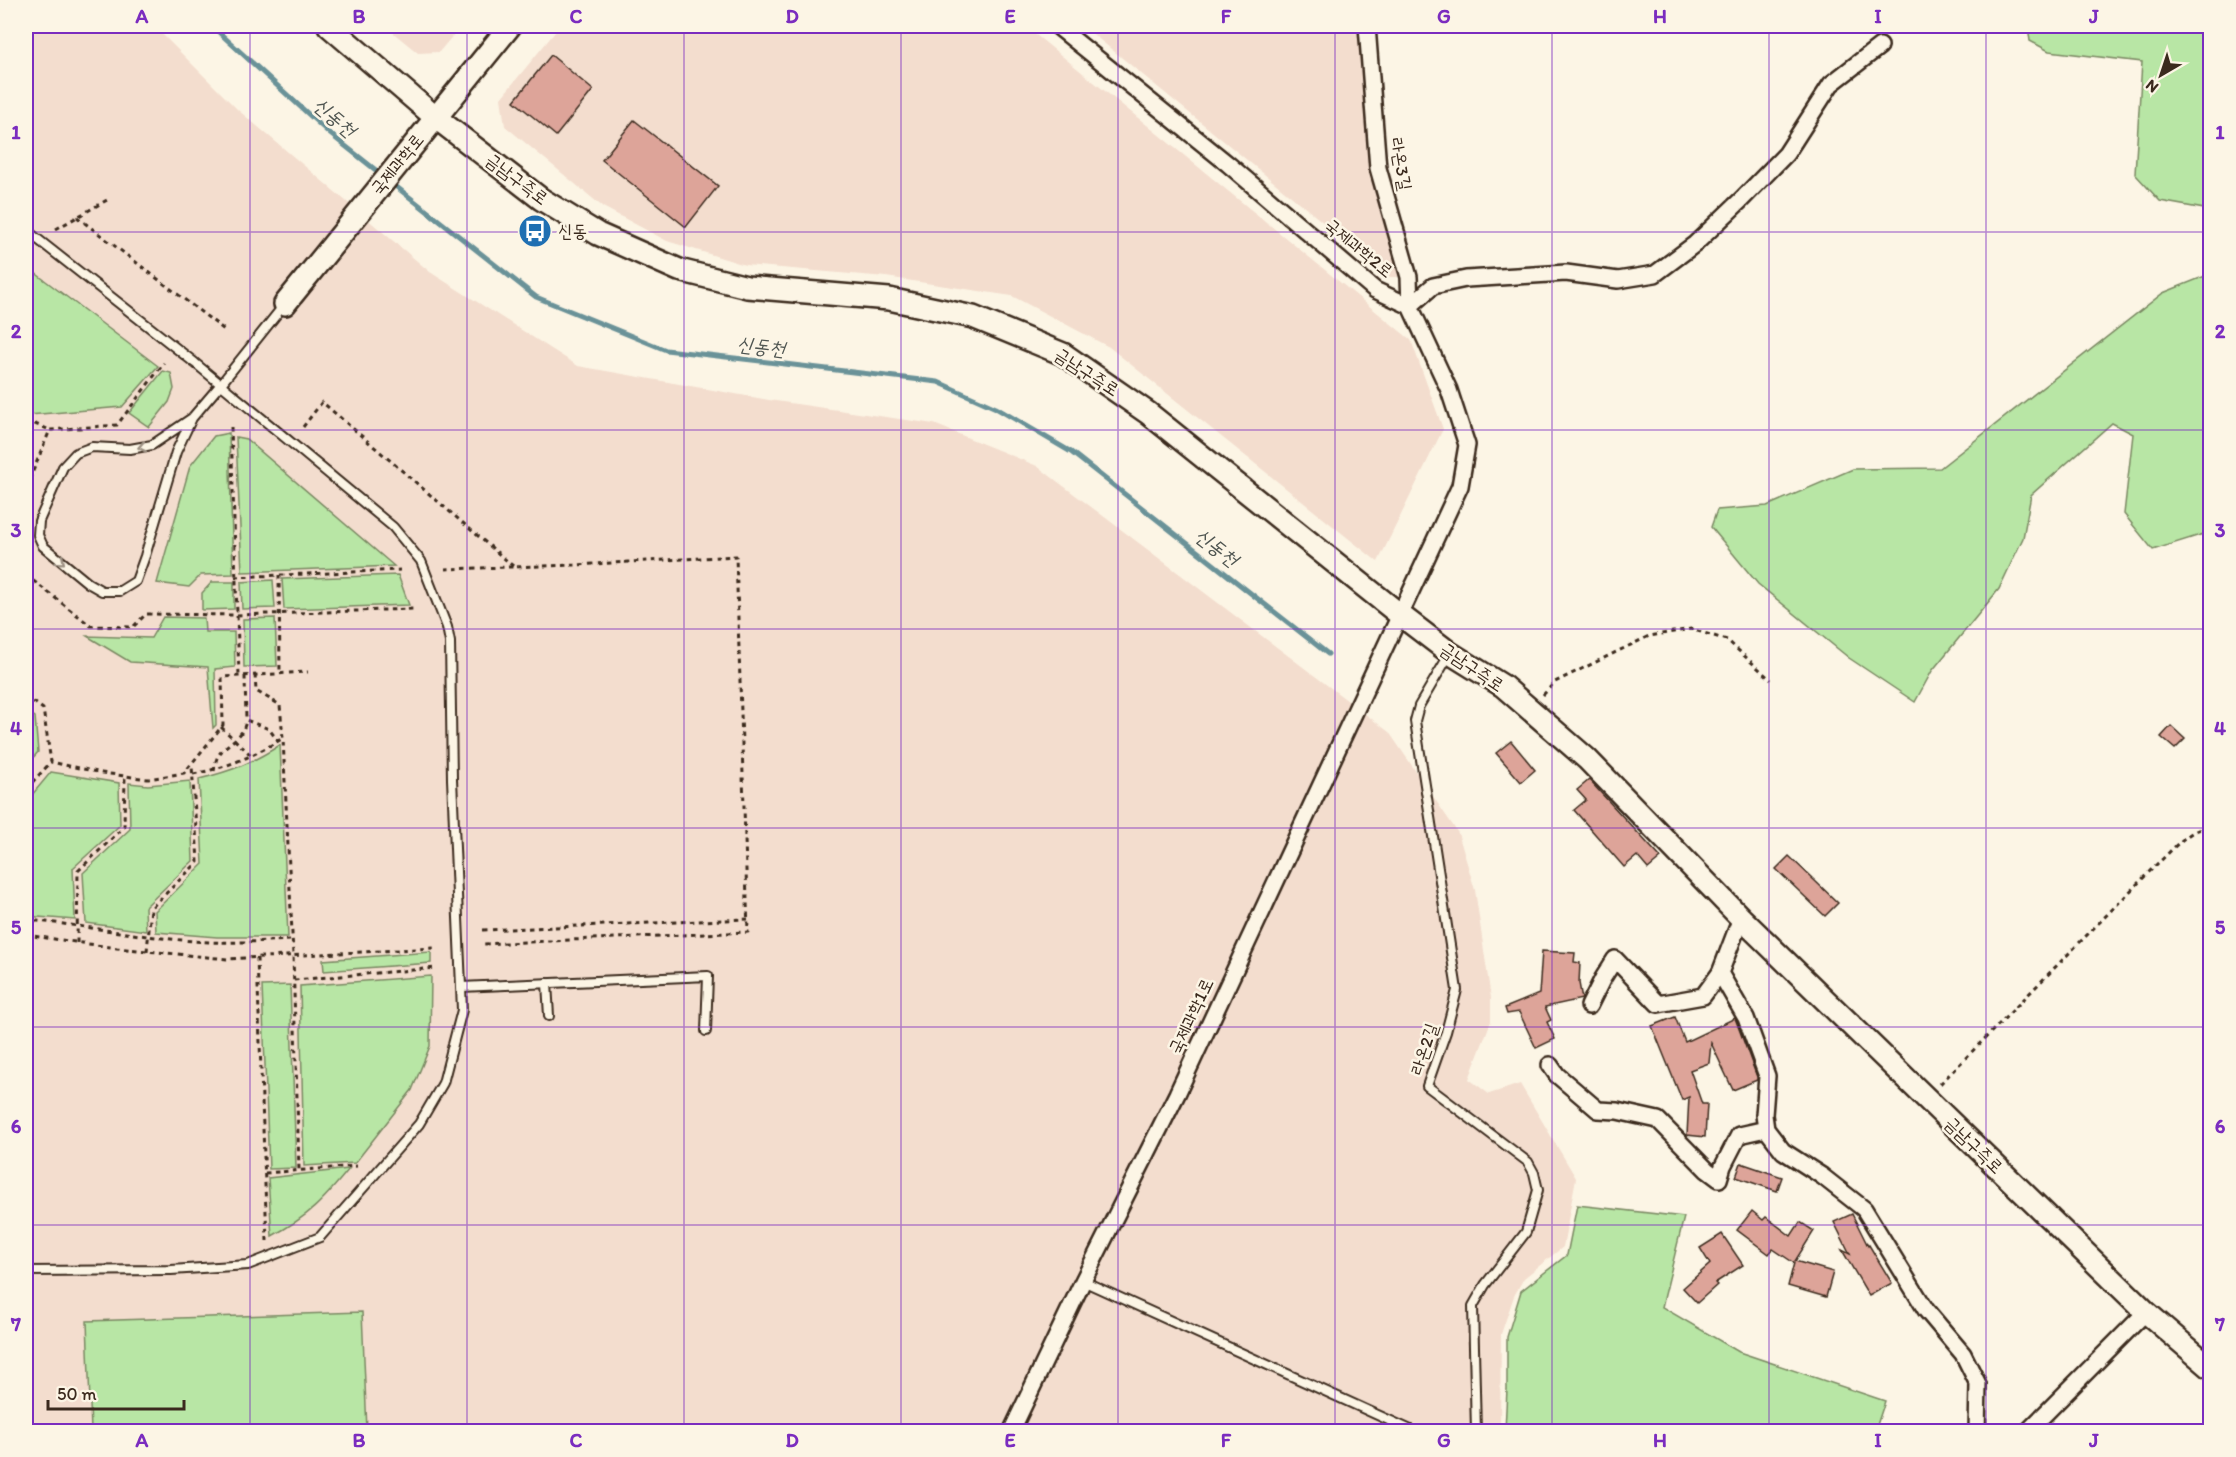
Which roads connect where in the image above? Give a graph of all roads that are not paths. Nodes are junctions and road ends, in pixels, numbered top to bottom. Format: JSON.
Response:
{"nodes":[{"id":1,"x":329,"y":26,"type":"edge"},
{"id":2,"x":510,"y":26,"type":"edge"},
{"id":3,"x":1057,"y":26,"type":"edge"},
{"id":4,"x":1367,"y":26,"type":"edge"},
{"id":5,"x":1880,"y":46,"type":"dead end"},
{"id":6,"x":435,"y":117,"type":"junction"},
{"id":7,"x":26,"y":230,"type":"edge"},
{"id":8,"x":285,"y":304,"type":"joint"},
{"id":9,"x":1410,"y":306,"type":"junction"},
{"id":10,"x":221,"y":384,"type":"junction"},
{"id":11,"x":192,"y":418,"type":"junction"},
{"id":12,"x":1399,"y":614,"type":"junction"},
{"id":13,"x":1450,"y":653,"type":"junction"},
{"id":14,"x":1741,"y":918,"type":"junction"},
{"id":15,"x":1720,"y":973,"type":"junction"},
{"id":16,"x":548,"y":983,"type":"junction"},
{"id":17,"x":461,"y":987,"type":"junction"},
{"id":18,"x":1589,"y":1006,"type":"dead end"},
{"id":19,"x":549,"y":1016,"type":"dead end"},
{"id":20,"x":706,"y":1031,"type":"dead end"},
{"id":21,"x":1550,"y":1065,"type":"dead end"},
{"id":22,"x":1766,"y":1129,"type":"junction"},
{"id":23,"x":26,"y":1271,"type":"edge"},
{"id":24,"x":1083,"y":1281,"type":"junction"},
{"id":25,"x":2146,"y":1312,"type":"junction"},
{"id":26,"x":2211,"y":1367,"type":"edge"},
{"id":27,"x":1011,"y":1431,"type":"edge"},
{"id":28,"x":1415,"y":1431,"type":"edge"},
{"id":29,"x":1476,"y":1431,"type":"edge"},
{"id":30,"x":1977,"y":1431,"type":"edge"},
{"id":31,"x":2027,"y":1431,"type":"edge"}],
"edges":[{"from":1,"to":6,"type":"main road","name":"금남구즉로"},
{"from":2,"to":6,"type":"main road","name":"국제과학로"},
{"from":3,"to":9,"type":"street","name":"국제과학2로"},
{"from":4,"to":9,"type":"street","name":"라온3길"},
{"from":5,"to":9,"type":"street"},
{"from":6,"to":8,"type":"main road","name":"국제과학로"},
{"from":6,"to":12,"type":"main road","name":"금남구즉로"},
{"from":7,"to":10,"type":"lane"},
{"from":8,"to":10,"type":"lane"},
{"from":9,"to":12,"type":"street"},
{"from":10,"to":11,"type":"lane"},
{"from":10,"to":17,"type":"lane"},
{"from":11,"to":11,"type":"lane","one_way":true},
{"from":12,"to":13,"type":"main road","name":"금남구즉로"},
{"from":12,"to":24,"type":"street","name":"국제과학1로"},
{"from":13,"to":14,"type":"main road","name":"금남구즉로"},
{"from":13,"to":29,"type":"lane","name":"라온2길"},
{"from":14,"to":15,"type":"street"},
{"from":14,"to":25,"type":"main road","name":"금남구즉로"},
{"from":15,"to":18,"type":"street"},
{"from":15,"to":22,"type":"street"},
{"from":16,"to":17,"type":"lane"},
{"from":16,"to":19,"type":"lane"},
{"from":16,"to":20,"type":"lane"},
{"from":17,"to":23,"type":"lane"},
{"from":21,"to":22,"type":"street"},
{"from":22,"to":30,"type":"street"},
{"from":24,"to":27,"type":"street","name":"국제과학1로"},
{"from":24,"to":28,"type":"lane"},
{"from":25,"to":26,"type":"main road","name":"금남구즉로"},
{"from":25,"to":31,"type":"street"}]}
